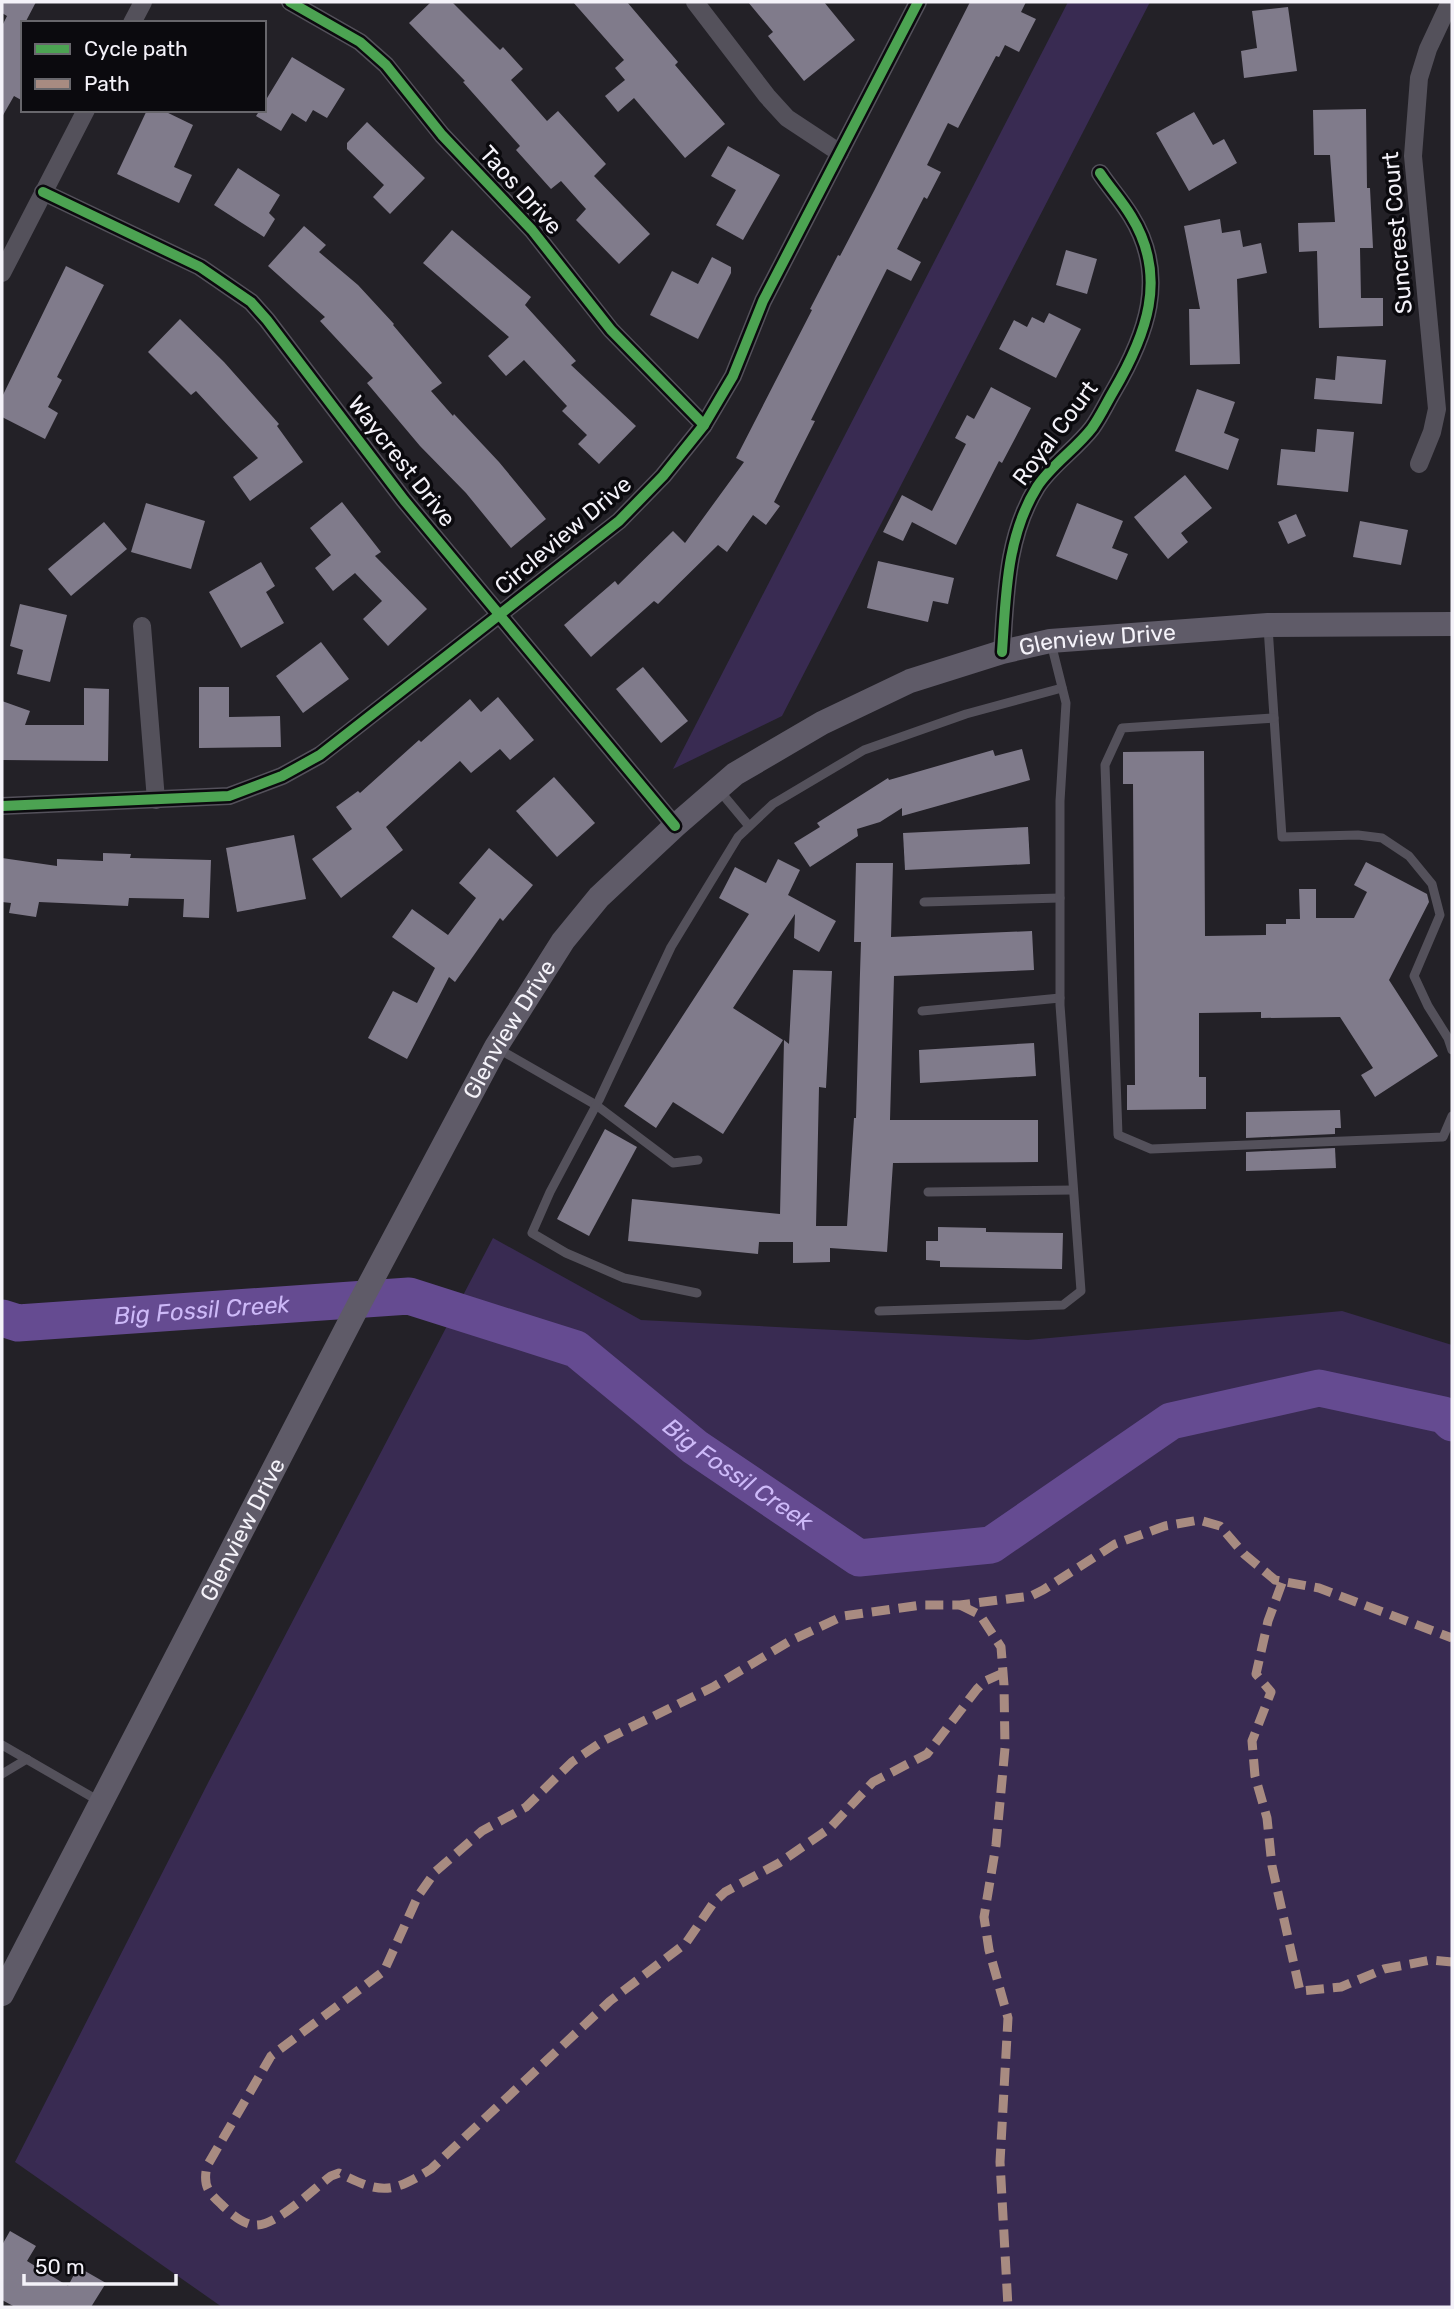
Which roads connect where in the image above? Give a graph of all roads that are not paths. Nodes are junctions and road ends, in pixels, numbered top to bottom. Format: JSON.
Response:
{"nodes":[{"id":1,"x":143,"y":2,"type":"edge"},
{"id":2,"x":290,"y":2,"type":"edge"},
{"id":3,"x":695,"y":2,"type":"edge"},
{"id":4,"x":918,"y":2,"type":"edge"},
{"id":5,"x":1450,"y":2,"type":"edge"},
{"id":6,"x":133,"y":21,"type":"edge"},
{"id":7,"x":85,"y":112,"type":"edge"},
{"id":8,"x":840,"y":153,"type":"junction"},
{"id":9,"x":1100,"y":173,"type":"dead end"},
{"id":10,"x":43,"y":192,"type":"junction"},
{"id":11,"x":2,"y":273,"type":"edge"},
{"id":12,"x":704,"y":425,"type":"junction"},
{"id":13,"x":1419,"y":464,"type":"dead end"},
{"id":14,"x":499,"y":614,"type":"junction"},
{"id":15,"x":1452,"y":624,"type":"edge"},
{"id":16,"x":1268,"y":625,"type":"junction"},
{"id":17,"x":142,"y":626,"type":"dead end"},
{"id":18,"x":1050,"y":641,"type":"junction"},
{"id":19,"x":1002,"y":652,"type":"junction"},
{"id":20,"x":1062,"y":688,"type":"junction"},
{"id":21,"x":1274,"y":718,"type":"junction"},
{"id":22,"x":717,"y":788,"type":"junction"},
{"id":23,"x":156,"y":800,"type":"junction"},
{"id":24,"x":2,"y":806,"type":"edge"},
{"id":25,"x":675,"y":825,"type":"junction"},
{"id":26,"x":749,"y":826,"type":"junction"},
{"id":27,"x":1060,"y":898,"type":"junction"},
{"id":28,"x":924,"y":902,"type":"dead end"},
{"id":29,"x":1060,"y":998,"type":"junction"},
{"id":30,"x":922,"y":1011,"type":"dead end"},
{"id":31,"x":496,"y":1047,"type":"junction"},
{"id":32,"x":1452,"y":1051,"type":"edge"},
{"id":33,"x":597,"y":1105,"type":"junction"},
{"id":34,"x":1452,"y":1116,"type":"edge"},
{"id":35,"x":698,"y":1160,"type":"dead end"},
{"id":36,"x":1073,"y":1190,"type":"junction"},
{"id":37,"x":928,"y":1192,"type":"dead end"},
{"id":38,"x":697,"y":1293,"type":"dead end"},
{"id":39,"x":878,"y":1311,"type":"dead end"},
{"id":40,"x":2,"y":1745,"type":"edge"},
{"id":41,"x":27,"y":1759,"type":"junction"},
{"id":42,"x":2,"y":1774,"type":"edge"},
{"id":43,"x":101,"y":1802,"type":"junction"},
{"id":44,"x":2,"y":1994,"type":"edge"}],
"edges":[{"from":1,"to":6,"type":"street"},
{"from":2,"to":12,"type":"street","name":"Taos Drive"},
{"from":3,"to":8,"type":"street"},
{"from":4,"to":8,"type":"street","name":"Circleview Drive"},
{"from":5,"to":13,"type":"street","name":"Suncrest Court"},
{"from":7,"to":10,"type":"street"},
{"from":8,"to":12,"type":"street","name":"Circleview Drive"},
{"from":9,"to":19,"type":"street","name":"Royal Court"},
{"from":10,"to":11,"type":"street"},
{"from":10,"to":14,"type":"street","name":"Waycrest Drive"},
{"from":12,"to":14,"type":"street","name":"Circleview Drive"},
{"from":14,"to":23,"type":"street","name":"Circleview Drive"},
{"from":14,"to":25,"type":"street","name":"Waycrest Drive"},
{"from":15,"to":16,"type":"main road","name":"Glenview Drive"},
{"from":16,"to":18,"type":"main road","name":"Glenview Drive"},
{"from":16,"to":21,"type":"lane"},
{"from":17,"to":23,"type":"street"},
{"from":18,"to":19,"type":"main road","name":"Glenview Drive"},
{"from":18,"to":20,"type":"lane"},
{"from":19,"to":22,"type":"main road","name":"Glenview Drive"},
{"from":20,"to":26,"type":"lane"},
{"from":20,"to":27,"type":"lane"},
{"from":21,"to":32,"type":"lane"},
{"from":21,"to":34,"type":"lane"},
{"from":22,"to":25,"type":"main road","name":"Glenview Drive"},
{"from":22,"to":26,"type":"lane"},
{"from":23,"to":24,"type":"street","name":"Circleview Drive"},
{"from":25,"to":31,"type":"main road","name":"Glenview Drive"},
{"from":26,"to":33,"type":"lane"},
{"from":27,"to":28,"type":"lane"},
{"from":27,"to":29,"type":"lane"},
{"from":29,"to":30,"type":"lane"},
{"from":29,"to":36,"type":"lane"},
{"from":31,"to":33,"type":"lane"},
{"from":31,"to":43,"type":"main road","name":"Glenview Drive"},
{"from":33,"to":35,"type":"lane"},
{"from":33,"to":38,"type":"lane"},
{"from":36,"to":37,"type":"lane"},
{"from":36,"to":39,"type":"lane"},
{"from":40,"to":41,"type":"lane"},
{"from":41,"to":42,"type":"lane"},
{"from":41,"to":43,"type":"lane"},
{"from":43,"to":44,"type":"main road","name":"Glenview Drive"}]}
